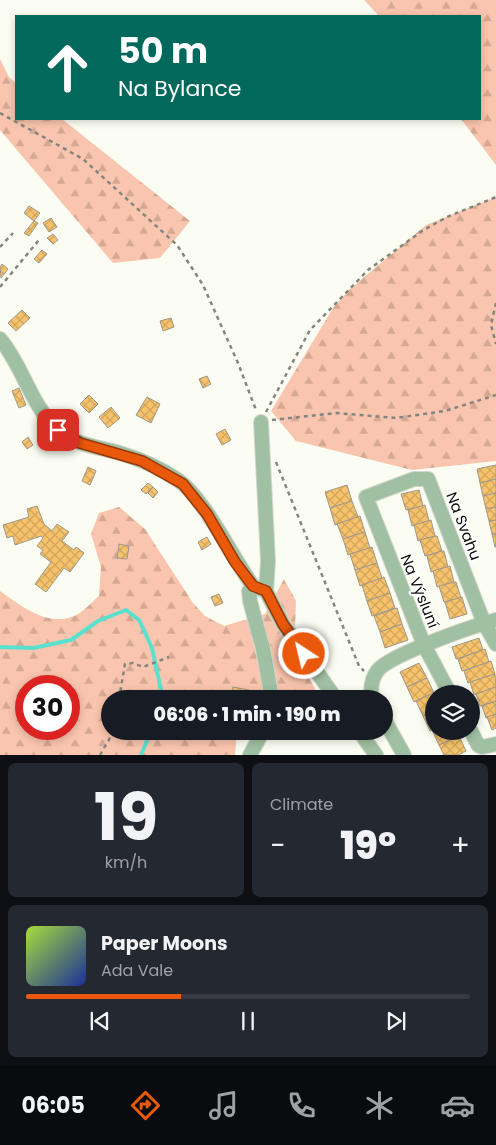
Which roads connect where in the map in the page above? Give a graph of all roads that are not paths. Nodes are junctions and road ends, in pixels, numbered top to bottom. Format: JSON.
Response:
{"nodes":[{"id":1,"x":0,"y":339,"type":"edge"},
{"id":2,"x":260,"y":422,"type":"road end"},
{"id":3,"x":366,"y":497,"type":"joint"},
{"id":4,"x":259,"y":588,"type":"junction"},
{"id":5,"x":490,"y":621,"type":"edge"},
{"id":6,"x":496,"y":644,"type":"edge"},
{"id":7,"x":424,"y":645,"type":"junction"},
{"id":8,"x":445,"y":685,"type":"edge"},
{"id":9,"x":270,"y":690,"type":"edge"},
{"id":10,"x":330,"y":690,"type":"edge"},
{"id":11,"x":370,"y":690,"type":"edge"},
{"id":12,"x":393,"y":735,"type":"edge"},
{"id":13,"x":258,"y":740,"type":"edge"},
{"id":14,"x":365,"y":740,"type":"edge"},
{"id":15,"x":476,"y":740,"type":"edge"},
{"id":16,"x":496,"y":744,"type":"edge"},
{"id":17,"x":250,"y":755,"type":"edge"},
{"id":18,"x":376,"y":755,"type":"edge"},
{"id":19,"x":404,"y":755,"type":"edge"}],
"edges":[{"from":1,"to":4,"type":"street"},
{"from":2,"to":4,"type":"street"},
{"from":3,"to":5,"type":"street","name":"Na Svahu"},
{"from":3,"to":7,"type":"street","name":"Na Výsluní"},
{"from":4,"to":9,"type":"street"},
{"from":4,"to":10,"type":"street"},
{"from":5,"to":6,"type":"street","name":"Na Svahu"},
{"from":5,"to":7,"type":"street"},
{"from":7,"to":8,"type":"street","name":"Na Výsluní"},
{"from":7,"to":11,"type":"street"},
{"from":12,"to":19,"type":"street"},
{"from":13,"to":17,"type":"street"},
{"from":14,"to":18,"type":"street"},
{"from":15,"to":16,"type":"street"}]}
